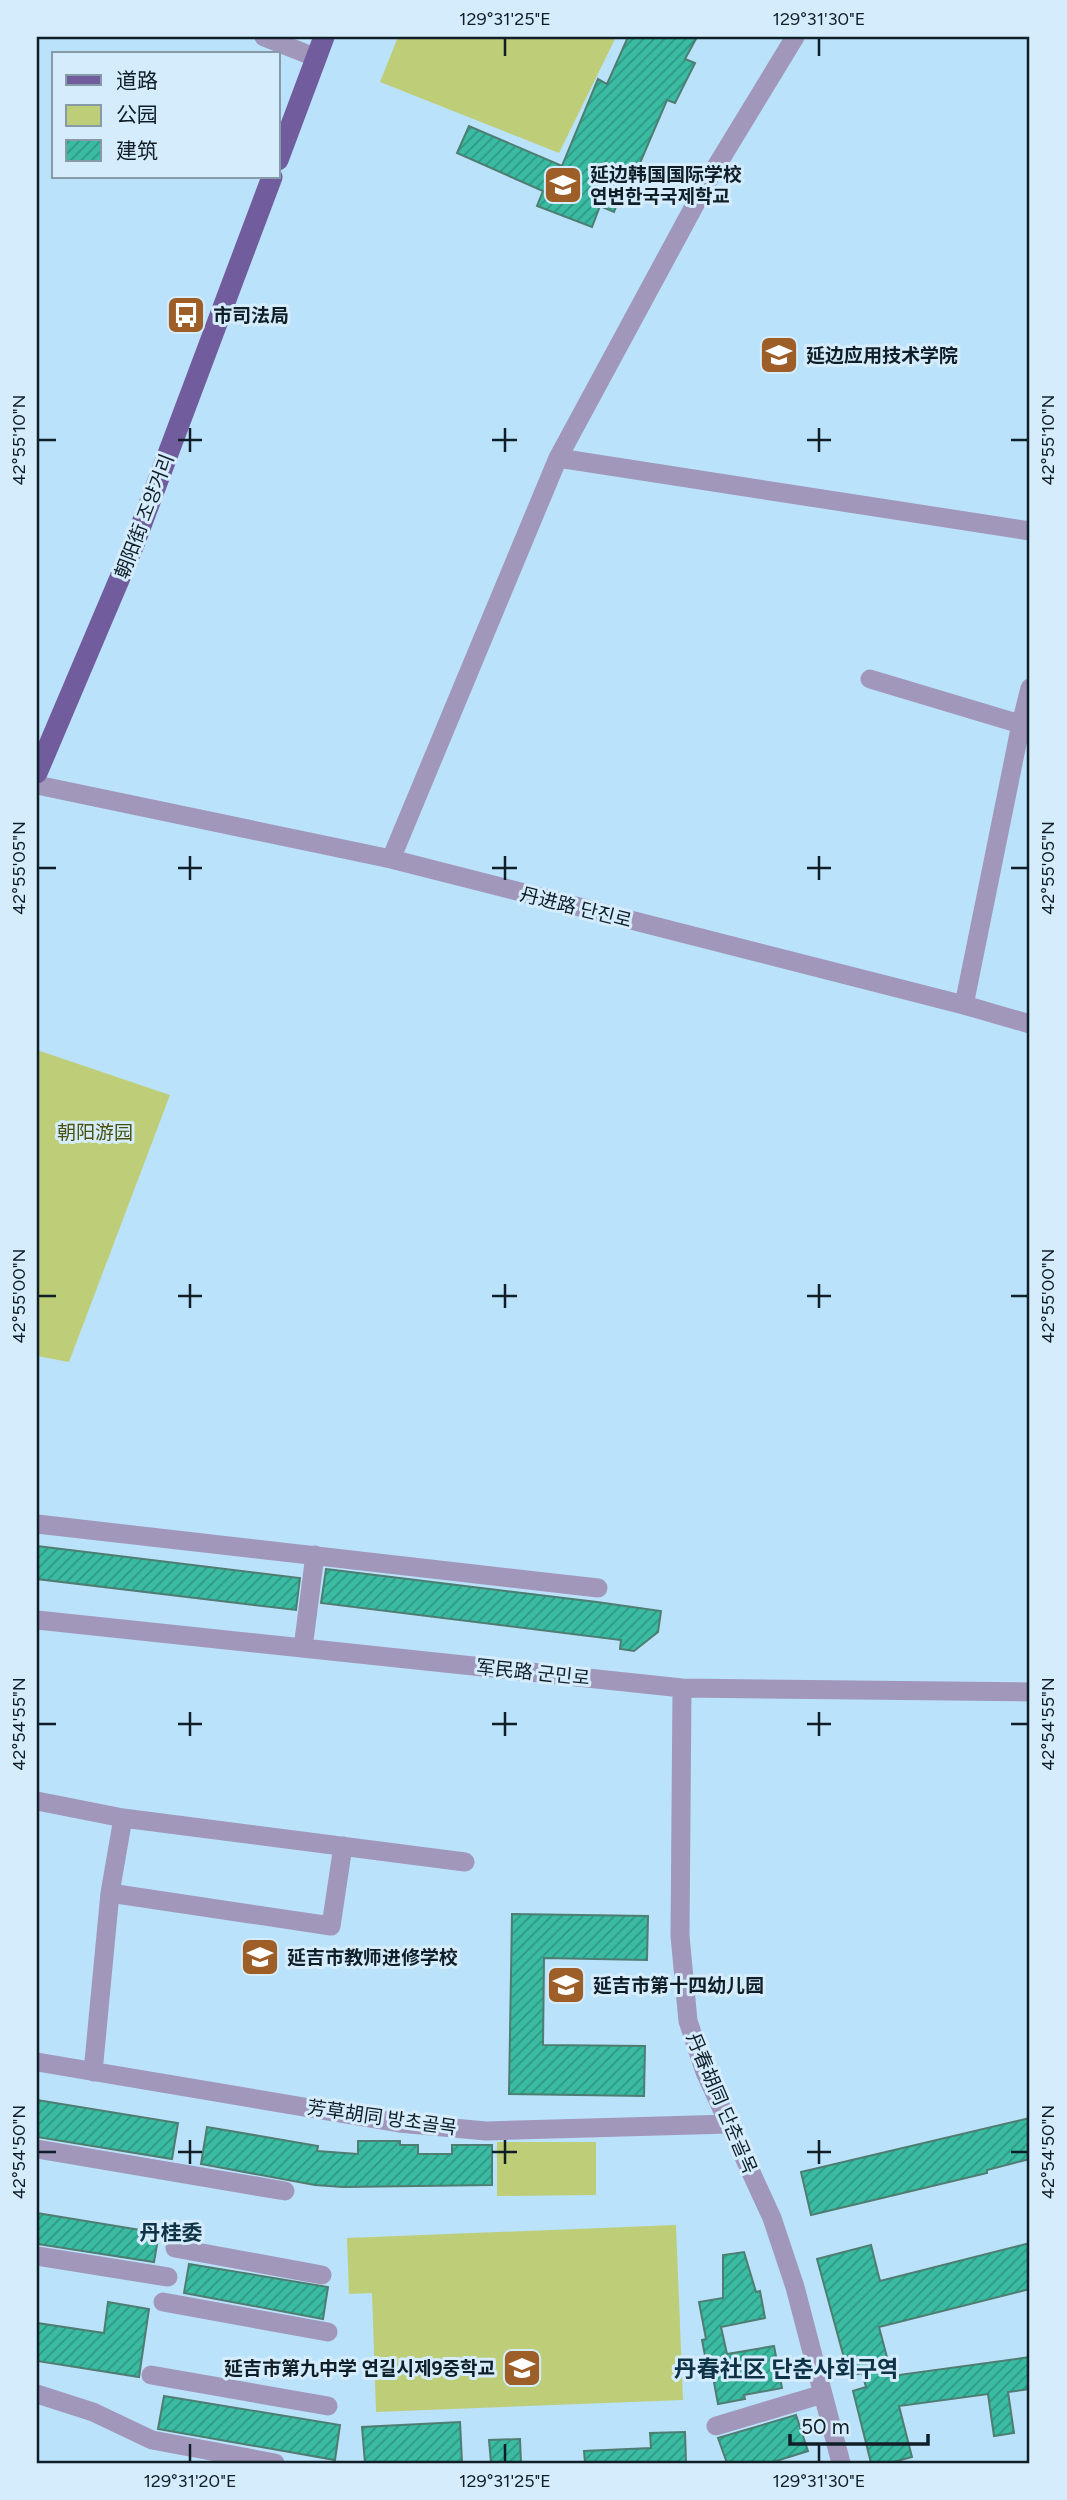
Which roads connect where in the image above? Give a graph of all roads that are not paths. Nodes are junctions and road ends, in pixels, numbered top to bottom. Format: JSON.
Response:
{"nodes":[{"id":1,"x":264,"y":37,"type":"edge"},
{"id":2,"x":324,"y":37,"type":"edge"},
{"id":3,"x":795,"y":37,"type":"edge"},
{"id":4,"x":317,"y":58,"type":"junction"},
{"id":5,"x":280,"y":155,"type":"edge"},
{"id":6,"x":272,"y":178,"type":"edge"},
{"id":7,"x":558,"y":458,"type":"junction"},
{"id":8,"x":1030,"y":531,"type":"edge"},
{"id":9,"x":870,"y":679,"type":"dead end"},
{"id":10,"x":1030,"y":688,"type":"edge"},
{"id":11,"x":1025,"y":725,"type":"edge"},
{"id":12,"x":37,"y":773,"type":"edge"},
{"id":13,"x":37,"y":785,"type":"edge"},
{"id":14,"x":391,"y":859,"type":"junction"},
{"id":15,"x":964,"y":1006,"type":"junction"},
{"id":16,"x":1030,"y":1024,"type":"edge"},
{"id":17,"x":37,"y":1524,"type":"edge"},
{"id":18,"x":315,"y":1555,"type":"junction"},
{"id":19,"x":598,"y":1588,"type":"dead end"},
{"id":20,"x":37,"y":1620,"type":"edge"},
{"id":21,"x":303,"y":1648,"type":"junction"},
{"id":22,"x":682,"y":1688,"type":"junction"},
{"id":23,"x":1030,"y":1692,"type":"edge"},
{"id":24,"x":37,"y":1801,"type":"edge"},
{"id":25,"x":123,"y":1818,"type":"junction"},
{"id":26,"x":344,"y":1846,"type":"junction"},
{"id":27,"x":465,"y":1862,"type":"dead end"},
{"id":28,"x":110,"y":1894,"type":"junction"},
{"id":29,"x":37,"y":2062,"type":"edge"},
{"id":30,"x":93,"y":2072,"type":"junction"},
{"id":31,"x":730,"y":2124,"type":"junction"},
{"id":32,"x":37,"y":2149,"type":"edge"},
{"id":33,"x":285,"y":2191,"type":"dead end"},
{"id":34,"x":174,"y":2248,"type":"dead end"},
{"id":35,"x":37,"y":2256,"type":"edge"},
{"id":36,"x":322,"y":2275,"type":"dead end"},
{"id":37,"x":168,"y":2277,"type":"dead end"},
{"id":38,"x":163,"y":2302,"type":"dead end"},
{"id":39,"x":328,"y":2332,"type":"dead end"},
{"id":40,"x":150,"y":2375,"type":"dead end"},
{"id":41,"x":37,"y":2394,"type":"edge"},
{"id":42,"x":823,"y":2394,"type":"junction"},
{"id":43,"x":328,"y":2406,"type":"dead end"},
{"id":44,"x":716,"y":2426,"type":"dead end"},
{"id":45,"x":275,"y":2463,"type":"edge"},
{"id":46,"x":841,"y":2463,"type":"edge"}],
"edges":[{"from":1,"to":4,"type":"street"},
{"from":2,"to":4,"type":"main road"},
{"from":3,"to":7,"type":"street"},
{"from":4,"to":5,"type":"main road"},
{"from":6,"to":12,"type":"main road","name":"朝阳街 조양거리"},
{"from":7,"to":8,"type":"street"},
{"from":7,"to":14,"type":"street"},
{"from":9,"to":11,"type":"street"},
{"from":10,"to":11,"type":"street"},
{"from":11,"to":15,"type":"street"},
{"from":13,"to":14,"type":"street","name":"丹进路 단진로"},
{"from":14,"to":15,"type":"street","name":"丹进路 단진로"},
{"from":15,"to":16,"type":"street","name":"丹进路 단진로"},
{"from":17,"to":18,"type":"street"},
{"from":18,"to":19,"type":"street"},
{"from":18,"to":21,"type":"street"},
{"from":20,"to":21,"type":"street","name":"军民路 군민로"},
{"from":21,"to":22,"type":"street","name":"军民路 군민로"},
{"from":22,"to":23,"type":"street","name":"军民路 군민로"},
{"from":22,"to":31,"type":"street","name":"丹春胡同 단춘골목"},
{"from":24,"to":25,"type":"street"},
{"from":25,"to":26,"type":"street"},
{"from":25,"to":28,"type":"street"},
{"from":26,"to":27,"type":"street"},
{"from":26,"to":28,"type":"street"},
{"from":28,"to":30,"type":"street"},
{"from":29,"to":30,"type":"street","name":"芳草胡同 방초골목"},
{"from":30,"to":31,"type":"street","name":"芳草胡同 방초골목"},
{"from":31,"to":42,"type":"street","name":"丹春胡同 단춘골목"},
{"from":32,"to":33,"type":"street"},
{"from":34,"to":36,"type":"street"},
{"from":35,"to":37,"type":"street"},
{"from":38,"to":39,"type":"street"},
{"from":40,"to":43,"type":"street"},
{"from":41,"to":45,"type":"street"},
{"from":42,"to":44,"type":"street"},
{"from":42,"to":46,"type":"street","name":"丹春胡同 단춘골목"}]}
